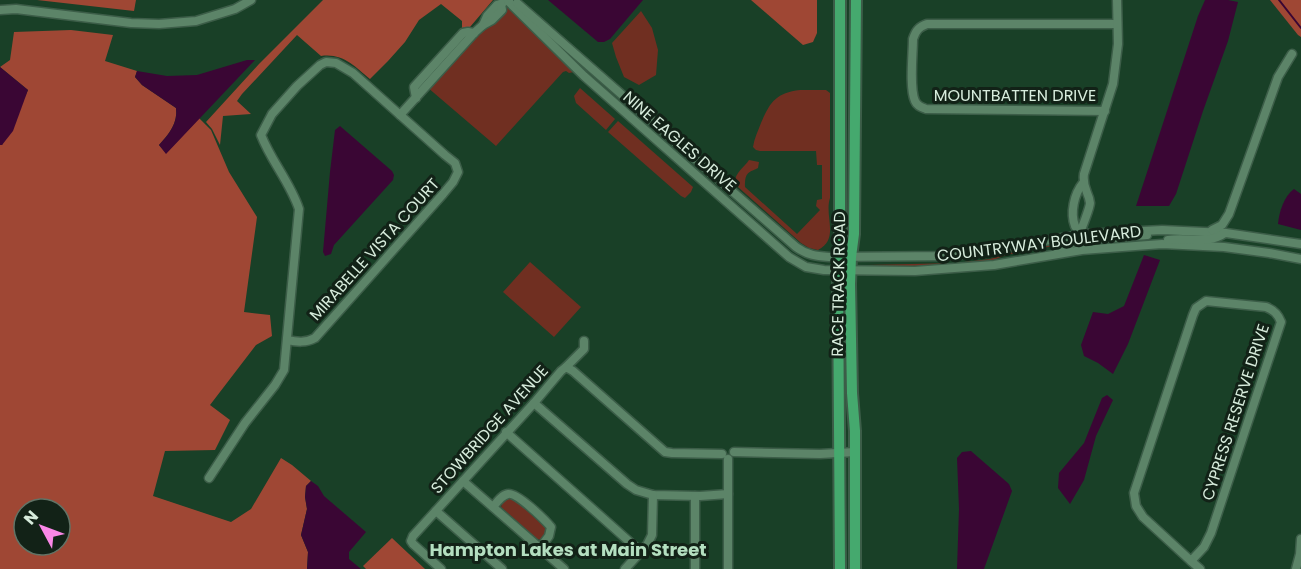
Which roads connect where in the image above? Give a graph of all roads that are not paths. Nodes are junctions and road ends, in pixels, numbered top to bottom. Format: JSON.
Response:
{"nodes":[{"id":1,"x":251,"y":0,"type":"edge"},
{"id":2,"x":514,"y":0,"type":"edge"},
{"id":3,"x":840,"y":0,"type":"edge"},
{"id":4,"x":856,"y":0,"type":"edge"},
{"id":5,"x":1117,"y":0,"type":"edge"},
{"id":6,"x":505,"y":1,"type":"edge"},
{"id":7,"x":0,"y":10,"type":"edge"},
{"id":8,"x":1117,"y":24,"type":"junction"},
{"id":9,"x":1292,"y":54,"type":"dead end"},
{"id":10,"x":856,"y":64,"type":"junction"},
{"id":11,"x":591,"y":68,"type":"junction"},
{"id":12,"x":584,"y":76,"type":"junction"},
{"id":13,"x":839,"y":83,"type":"junction"},
{"id":14,"x":1105,"y":111,"type":"junction"},
{"id":15,"x":400,"y":115,"type":"junction"},
{"id":16,"x":856,"y":136,"type":"junction"},
{"id":17,"x":1083,"y":183,"type":"junction"},
{"id":18,"x":1229,"y":215,"type":"junction"},
{"id":19,"x":1178,"y":230,"type":"junction"},
{"id":20,"x":1209,"y":231,"type":"junction"},
{"id":21,"x":1226,"y":232,"type":"junction"},
{"id":22,"x":1080,"y":233,"type":"junction"},
{"id":23,"x":1244,"y":235,"type":"junction"},
{"id":24,"x":1153,"y":244,"type":"junction"},
{"id":25,"x":1301,"y":244,"type":"edge"},
{"id":26,"x":1236,"y":249,"type":"junction"},
{"id":27,"x":1082,"y":250,"type":"junction"},
{"id":28,"x":845,"y":257,"type":"junction"},
{"id":29,"x":1301,"y":259,"type":"edge"},
{"id":30,"x":990,"y":266,"type":"junction"},
{"id":31,"x":839,"y":271,"type":"junction"},
{"id":32,"x":851,"y":271,"type":"junction"},
{"id":33,"x":287,"y":340,"type":"junction"},
{"id":34,"x":584,"y":345,"type":"dead end"},
{"id":35,"x":566,"y":367,"type":"junction"},
{"id":36,"x":534,"y":403,"type":"junction"},
{"id":37,"x":506,"y":432,"type":"junction"},
{"id":38,"x":855,"y":452,"type":"junction"},
{"id":39,"x":839,"y":453,"type":"junction"},
{"id":40,"x":728,"y":455,"type":"junction"},
{"id":41,"x":209,"y":478,"type":"dead end"},
{"id":42,"x":463,"y":480,"type":"junction"},
{"id":43,"x":728,"y":494,"type":"junction"},
{"id":44,"x":653,"y":495,"type":"junction"},
{"id":45,"x":695,"y":496,"type":"junction"},
{"id":46,"x":493,"y":507,"type":"junction"},
{"id":47,"x":436,"y":511,"type":"junction"},
{"id":48,"x":1301,"y":539,"type":"edge"},
{"id":49,"x":540,"y":548,"type":"junction"},
{"id":50,"x":640,"y":552,"type":"junction"},
{"id":51,"x":1301,"y":554,"type":"edge"},
{"id":52,"x":1191,"y":561,"type":"junction"},
{"id":53,"x":441,"y":569,"type":"edge"},
{"id":54,"x":502,"y":569,"type":"edge"},
{"id":55,"x":564,"y":569,"type":"edge"},
{"id":56,"x":625,"y":569,"type":"edge"},
{"id":57,"x":695,"y":569,"type":"edge"},
{"id":58,"x":728,"y":569,"type":"edge"},
{"id":59,"x":840,"y":569,"type":"edge"},
{"id":60,"x":855,"y":569,"type":"edge"},
{"id":61,"x":1200,"y":569,"type":"edge"},
{"id":62,"x":1296,"y":569,"type":"edge"}],
"edges":[{"from":1,"to":7,"type":"street"},
{"from":2,"to":11,"type":"street","name":"NINE EAGLES DRIVE"},
{"from":3,"to":13,"type":"main road","name":"RACE TRACK ROAD"},
{"from":4,"to":10,"type":"main road","name":"RACE TRACK ROAD"},
{"from":5,"to":8,"type":"street"},
{"from":6,"to":12,"type":"street","name":"NINE EAGLES DRIVE"},
{"from":6,"to":15,"type":"street"},
{"from":8,"to":14,"type":"street"},
{"from":8,"to":14,"type":"street","name":"MOUNTBATTEN DRIVE"},
{"from":9,"to":18,"type":"street"},
{"from":10,"to":13,"type":"main road"},
{"from":10,"to":16,"type":"main road","name":"RACE TRACK ROAD"},
{"from":11,"to":12,"type":"street"},
{"from":11,"to":28,"type":"street","name":"NINE EAGLES DRIVE"},
{"from":12,"to":31,"type":"street","name":"NINE EAGLES DRIVE"},
{"from":13,"to":16,"type":"main road"},
{"from":13,"to":28,"type":"main road","name":"RACE TRACK ROAD"},
{"from":14,"to":17,"type":"street"},
{"from":15,"to":33,"type":"street","name":"MIRABELLE VISTA COURT"},
{"from":15,"to":33,"type":"street","name":"MIRABELLE VISTA COURT"},
{"from":16,"to":28,"type":"main road","name":"RACE TRACK ROAD"},
{"from":17,"to":22,"type":"street"},
{"from":17,"to":22,"type":"street"},
{"from":18,"to":20,"type":"street"},
{"from":18,"to":21,"type":"street"},
{"from":18,"to":23,"type":"street"},
{"from":19,"to":20,"type":"street","name":"COUNTRYWAY BOULEVARD"},
{"from":19,"to":22,"type":"street","name":"COUNTRYWAY BOULEVARD"},
{"from":19,"to":27,"type":"street"},
{"from":20,"to":21,"type":"street","name":"COUNTRYWAY BOULEVARD"},
{"from":21,"to":23,"type":"street","name":"COUNTRYWAY BOULEVARD"},
{"from":21,"to":24,"type":"street"},
{"from":21,"to":26,"type":"street"},
{"from":22,"to":27,"type":"street"},
{"from":22,"to":28,"type":"street","name":"COUNTRYWAY BOULEVARD"},
{"from":22,"to":30,"type":"street"},
{"from":23,"to":25,"type":"street","name":"COUNTRYWAY BOULEVARD"},
{"from":24,"to":26,"type":"street","name":"COUNTRYWAY BOULEVARD"},
{"from":24,"to":27,"type":"street","name":"COUNTRYWAY BOULEVARD"},
{"from":26,"to":29,"type":"street","name":"COUNTRYWAY BOULEVARD"},
{"from":27,"to":30,"type":"street","name":"COUNTRYWAY BOULEVARD"},
{"from":28,"to":31,"type":"main road","name":"RACE TRACK ROAD"},
{"from":28,"to":32,"type":"main road","name":"RACE TRACK ROAD"},
{"from":30,"to":32,"type":"street","name":"COUNTRYWAY BOULEVARD"},
{"from":31,"to":32,"type":"street","name":"NINE EAGLES DRIVE"},
{"from":31,"to":39,"type":"main road","name":"RACE TRACK ROAD"},
{"from":32,"to":38,"type":"main road","name":"RACE TRACK ROAD"},
{"from":33,"to":41,"type":"street","name":"MIRABELLE VISTA COURT"},
{"from":34,"to":35,"type":"street"},
{"from":35,"to":36,"type":"street","name":"STOWBRIDGE AVENUE"},
{"from":35,"to":40,"type":"street","name":"STOWBRIDGE AVENUE"},
{"from":36,"to":37,"type":"street","name":"STOWBRIDGE AVENUE"},
{"from":36,"to":44,"type":"street"},
{"from":37,"to":42,"type":"street","name":"STOWBRIDGE AVENUE"},
{"from":37,"to":50,"type":"street"},
{"from":38,"to":39,"type":"street","name":"STOWBRIDGE AVENUE"},
{"from":38,"to":60,"type":"main road","name":"RACE TRACK ROAD"},
{"from":39,"to":40,"type":"street","name":"STOWBRIDGE AVENUE"},
{"from":39,"to":59,"type":"main road","name":"RACE TRACK ROAD"},
{"from":40,"to":43,"type":"street"},
{"from":42,"to":46,"type":"street"},
{"from":42,"to":47,"type":"street","name":"STOWBRIDGE AVENUE"},
{"from":43,"to":45,"type":"street"},
{"from":43,"to":58,"type":"street"},
{"from":44,"to":45,"type":"street"},
{"from":44,"to":50,"type":"street"},
{"from":45,"to":57,"type":"street"},
{"from":46,"to":49,"type":"street"},
{"from":46,"to":49,"type":"street"},
{"from":47,"to":53,"type":"street","name":"STOWBRIDGE AVENUE"},
{"from":47,"to":54,"type":"street"},
{"from":48,"to":51,"type":"street"},
{"from":49,"to":55,"type":"street"},
{"from":50,"to":56,"type":"street"},
{"from":51,"to":62,"type":"street"},
{"from":52,"to":52,"type":"street","name":"CYPRESS RESERVE DRIVE"},
{"from":52,"to":61,"type":"street","name":"CYPRESS RESERVE DRIVE"}]}
